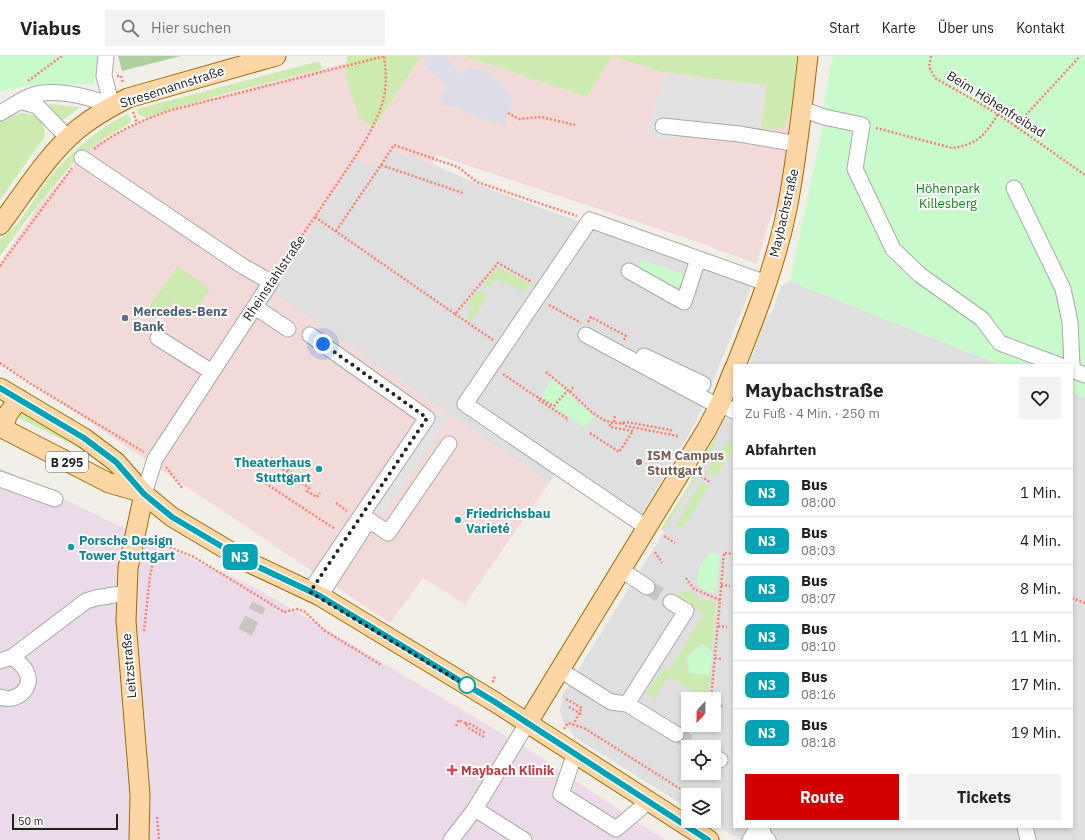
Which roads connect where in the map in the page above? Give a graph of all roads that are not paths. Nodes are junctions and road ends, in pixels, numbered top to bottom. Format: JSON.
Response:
{"nodes":[{"id":1,"x":106,"y":56,"type":"edge"},
{"id":2,"x":276,"y":56,"type":"edge"},
{"id":3,"x":808,"y":56,"type":"edge"},
{"id":4,"x":20,"y":101,"type":"junction"},
{"id":5,"x":112,"y":106,"type":"junction"},
{"id":6,"x":802,"y":109,"type":"junction"},
{"id":7,"x":0,"y":113,"type":"edge"},
{"id":8,"x":663,"y":126,"type":"dead end"},
{"id":9,"x":68,"y":138,"type":"junction"},
{"id":10,"x":798,"y":144,"type":"junction"},
{"id":11,"x":82,"y":158,"type":"road end"},
{"id":12,"x":1014,"y":188,"type":"dead end"},
{"id":13,"x":0,"y":225,"type":"edge"},
{"id":14,"x":698,"y":259,"type":"junction"},
{"id":15,"x":629,"y":271,"type":"dead end"},
{"id":16,"x":766,"y":283,"type":"junction"},
{"id":17,"x":255,"y":307,"type":"junction"},
{"id":18,"x":288,"y":330,"type":"dead end"},
{"id":19,"x":310,"y":335,"type":"dead end"},
{"id":20,"x":586,"y":335,"type":"dead end"},
{"id":21,"x":158,"y":338,"type":"dead end"},
{"id":22,"x":621,"y":345,"type":"road end"},
{"id":23,"x":736,"y":364,"type":"edge"},
{"id":24,"x":1056,"y":364,"type":"edge"},
{"id":25,"x":1072,"y":364,"type":"edge"},
{"id":26,"x":1073,"y":370,"type":"edge"},
{"id":27,"x":212,"y":372,"type":"junction"},
{"id":28,"x":733,"y":373,"type":"edge"},
{"id":29,"x":1085,"y":375,"type":"edge"},
{"id":30,"x":703,"y":384,"type":"dead end"},
{"id":31,"x":0,"y":388,"type":"edge"},
{"id":32,"x":19,"y":399,"type":"junction"},
{"id":33,"x":724,"y":407,"type":"edge"},
{"id":34,"x":2,"y":428,"type":"edge"},
{"id":35,"x":448,"y":444,"type":"dead end"},
{"id":36,"x":0,"y":479,"type":"edge"},
{"id":37,"x":144,"y":494,"type":"junction"},
{"id":38,"x":55,"y":499,"type":"dead end"},
{"id":39,"x":646,"y":527,"type":"junction"},
{"id":40,"x":620,"y":569,"type":"junction"},
{"id":41,"x":647,"y":587,"type":"tunnel mouth"},
{"id":42,"x":126,"y":593,"type":"junction"},
{"id":43,"x":315,"y":594,"type":"junction"},
{"id":44,"x":672,"y":602,"type":"tunnel mouth"},
{"id":45,"x":6,"y":659,"type":"edge"},
{"id":46,"x":560,"y":670,"type":"junction"},
{"id":47,"x":0,"y":697,"type":"edge"},
{"id":48,"x":627,"y":704,"type":"junction"},
{"id":49,"x":528,"y":722,"type":"junction"},
{"id":50,"x":676,"y":734,"type":"tunnel mouth"},
{"id":51,"x":575,"y":753,"type":"junction"},
{"id":52,"x":649,"y":801,"type":"junction"},
{"id":53,"x":475,"y":809,"type":"junction"},
{"id":54,"x":757,"y":828,"type":"edge"},
{"id":55,"x":761,"y":828,"type":"edge"},
{"id":56,"x":1025,"y":828,"type":"edge"},
{"id":57,"x":139,"y":840,"type":"edge"},
{"id":58,"x":451,"y":840,"type":"edge"},
{"id":59,"x":524,"y":840,"type":"edge"},
{"id":60,"x":708,"y":840,"type":"edge"},
{"id":61,"x":750,"y":840,"type":"edge"},
{"id":62,"x":768,"y":840,"type":"edge"},
{"id":63,"x":1028,"y":840,"type":"edge"}],
"edges":[{"from":1,"to":5,"type":"street"},
{"from":2,"to":5,"type":"main road","name":"Stresemannstraße"},
{"from":3,"to":6,"type":"main road","name":"Maybachstraße"},
{"from":4,"to":5,"type":"street"},
{"from":4,"to":7,"type":"street"},
{"from":4,"to":9,"type":"street"},
{"from":5,"to":9,"type":"main road","name":"Stresemannstraße"},
{"from":6,"to":10,"type":"main road","name":"Maybachstraße"},
{"from":6,"to":24,"type":"street"},
{"from":8,"to":10,"type":"street"},
{"from":9,"to":13,"type":"main road","name":"Stresemannstraße"},
{"from":10,"to":16,"type":"main road","name":"Maybachstraße"},
{"from":11,"to":17,"type":"street","name":"Rheinstahlstraße"},
{"from":12,"to":25,"type":"street"},
{"from":14,"to":15,"type":"street"},
{"from":14,"to":16,"type":"street"},
{"from":14,"to":39,"type":"street"},
{"from":16,"to":23,"type":"main road","name":"Maybachstraße"},
{"from":17,"to":18,"type":"street"},
{"from":17,"to":27,"type":"street","name":"Rheinstahlstraße"},
{"from":19,"to":43,"type":"street"},
{"from":20,"to":33,"type":"street"},
{"from":21,"to":27,"type":"street"},
{"from":22,"to":30,"type":"street"},
{"from":26,"to":29,"type":"street"},
{"from":27,"to":37,"type":"street","name":"Rheinstahlstraße"},
{"from":28,"to":33,"type":"main road"},
{"from":31,"to":32,"type":"main road","number":"B 295"},
{"from":32,"to":34,"type":"main road"},
{"from":32,"to":37,"type":"main road","number":"B 295"},
{"from":33,"to":39,"type":"main road"},
{"from":34,"to":37,"type":"main road","number":"B 295"},
{"from":35,"to":43,"type":"street"},
{"from":36,"to":38,"type":"street"},
{"from":37,"to":42,"type":"main road","name":"Leitzstraße"},
{"from":37,"to":43,"type":"main road","number":"B 295"},
{"from":39,"to":40,"type":"main road"},
{"from":40,"to":41,"type":"street"},
{"from":40,"to":46,"type":"main road"},
{"from":42,"to":45,"type":"street"},
{"from":42,"to":57,"type":"main road","name":"Leitzstraße"},
{"from":43,"to":49,"type":"main road","number":"B 295"},
{"from":44,"to":48,"type":"street"},
{"from":45,"to":47,"type":"street"},
{"from":46,"to":48,"type":"street"},
{"from":46,"to":49,"type":"main road"},
{"from":48,"to":50,"type":"street"},
{"from":49,"to":51,"type":"main road","number":"B 295"},
{"from":49,"to":53,"type":"street"},
{"from":51,"to":52,"type":"main road","number":"B 295"},
{"from":51,"to":52,"type":"street"},
{"from":52,"to":60,"type":"main road","number":"B 295"},
{"from":53,"to":58,"type":"street"},
{"from":53,"to":59,"type":"street"},
{"from":54,"to":61,"type":"street"},
{"from":55,"to":62,"type":"street"},
{"from":56,"to":63,"type":"street"}]}
